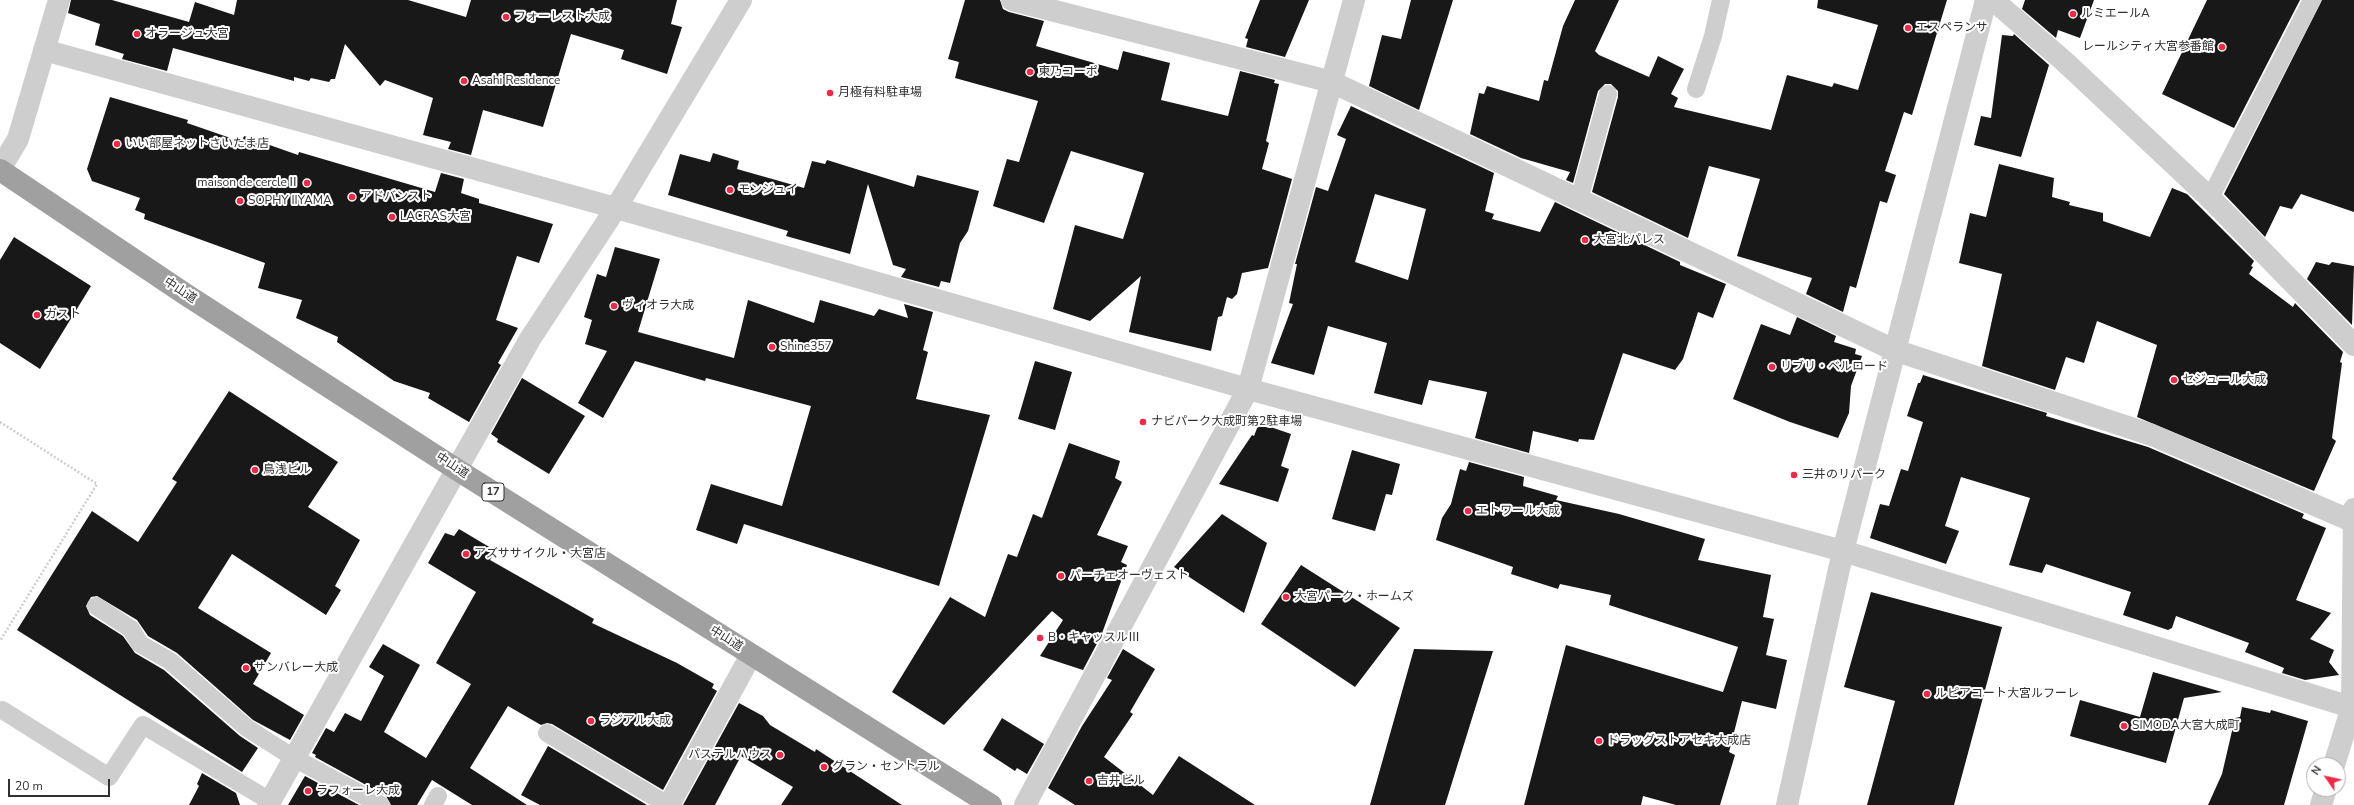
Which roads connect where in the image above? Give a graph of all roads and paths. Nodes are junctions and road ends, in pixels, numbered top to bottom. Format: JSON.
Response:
{"nodes":[{"id":1,"x":59,"y":0,"type":"edge"},
{"id":2,"x":741,"y":0,"type":"edge"},
{"id":3,"x":1012,"y":0,"type":"edge"},
{"id":4,"x":1354,"y":0,"type":"edge"},
{"id":5,"x":1720,"y":0,"type":"edge"},
{"id":6,"x":1986,"y":0,"type":"edge"},
{"id":7,"x":1993,"y":0,"type":"edge"},
{"id":8,"x":2312,"y":0,"type":"edge"},
{"id":9,"x":44,"y":50,"type":"junction"},
{"id":10,"x":1332,"y":82,"type":"junction"},
{"id":11,"x":1696,"y":88,"type":"dead end"},
{"id":12,"x":1608,"y":94,"type":"dead end"},
{"id":13,"x":0,"y":170,"type":"edge"},
{"id":14,"x":2210,"y":198,"type":"junction"},
{"id":15,"x":1579,"y":200,"type":"junction"},
{"id":16,"x":616,"y":208,"type":"junction"},
{"id":17,"x":2354,"y":346,"type":"edge"},
{"id":18,"x":1894,"y":350,"type":"junction"},
{"id":19,"x":1248,"y":389,"type":"junction"},
{"id":20,"x":0,"y":422,"type":"edge"},
{"id":21,"x":456,"y":469,"type":"junction"},
{"id":22,"x":2354,"y":518,"type":"edge"},
{"id":23,"x":1843,"y":551,"type":"junction"},
{"id":24,"x":96,"y":606,"type":"dead end"},
{"id":25,"x":0,"y":641,"type":"edge"},
{"id":26,"x":751,"y":655,"type":"junction"},
{"id":27,"x":2353,"y":707,"type":"edge"},
{"id":28,"x":2,"y":710,"type":"dead end"},
{"id":29,"x":547,"y":733,"type":"dead end"},
{"id":30,"x":2337,"y":757,"type":"edge"},
{"id":31,"x":294,"y":758,"type":"junction"},
{"id":32,"x":269,"y":803,"type":"edge"},
{"id":33,"x":381,"y":805,"type":"edge"},
{"id":34,"x":669,"y":805,"type":"edge"},
{"id":35,"x":991,"y":805,"type":"edge"},
{"id":36,"x":1025,"y":805,"type":"edge"},
{"id":37,"x":1787,"y":805,"type":"edge"}],
"edges":[{"from":1,"to":9,"type":"street"},
{"from":2,"to":16,"type":"street"},
{"from":3,"to":10,"type":"street"},
{"from":4,"to":10,"type":"street"},
{"from":5,"to":11,"type":"lane"},
{"from":6,"to":18,"type":"street"},
{"from":7,"to":14,"type":"street"},
{"from":8,"to":14,"type":"lane"},
{"from":9,"to":13,"type":"street"},
{"from":9,"to":16,"type":"street"},
{"from":10,"to":15,"type":"street"},
{"from":10,"to":19,"type":"street"},
{"from":12,"to":15,"type":"lane"},
{"from":13,"to":21,"type":"highway","name":"中山道","number":"17"},
{"from":14,"to":17,"type":"street"},
{"from":15,"to":18,"type":"street"},
{"from":16,"to":19,"type":"street"},
{"from":16,"to":21,"type":"street"},
{"from":18,"to":22,"type":"street"},
{"from":18,"to":23,"type":"street"},
{"from":19,"to":23,"type":"street"},
{"from":19,"to":36,"type":"street"},
{"from":20,"to":25,"type":"path"},
{"from":21,"to":26,"type":"highway","name":"中山道","number":"17"},
{"from":21,"to":31,"type":"street"},
{"from":22,"to":27,"type":"street"},
{"from":23,"to":27,"type":"street"},
{"from":23,"to":37,"type":"street"},
{"from":24,"to":31,"type":"lane"},
{"from":26,"to":34,"type":"street"},
{"from":26,"to":35,"type":"highway","name":"中山道","number":"17"},
{"from":27,"to":30,"type":"street"},
{"from":28,"to":32,"type":"lane"},
{"from":29,"to":34,"type":"lane"},
{"from":31,"to":32,"type":"street"},
{"from":31,"to":33,"type":"lane"}]}
